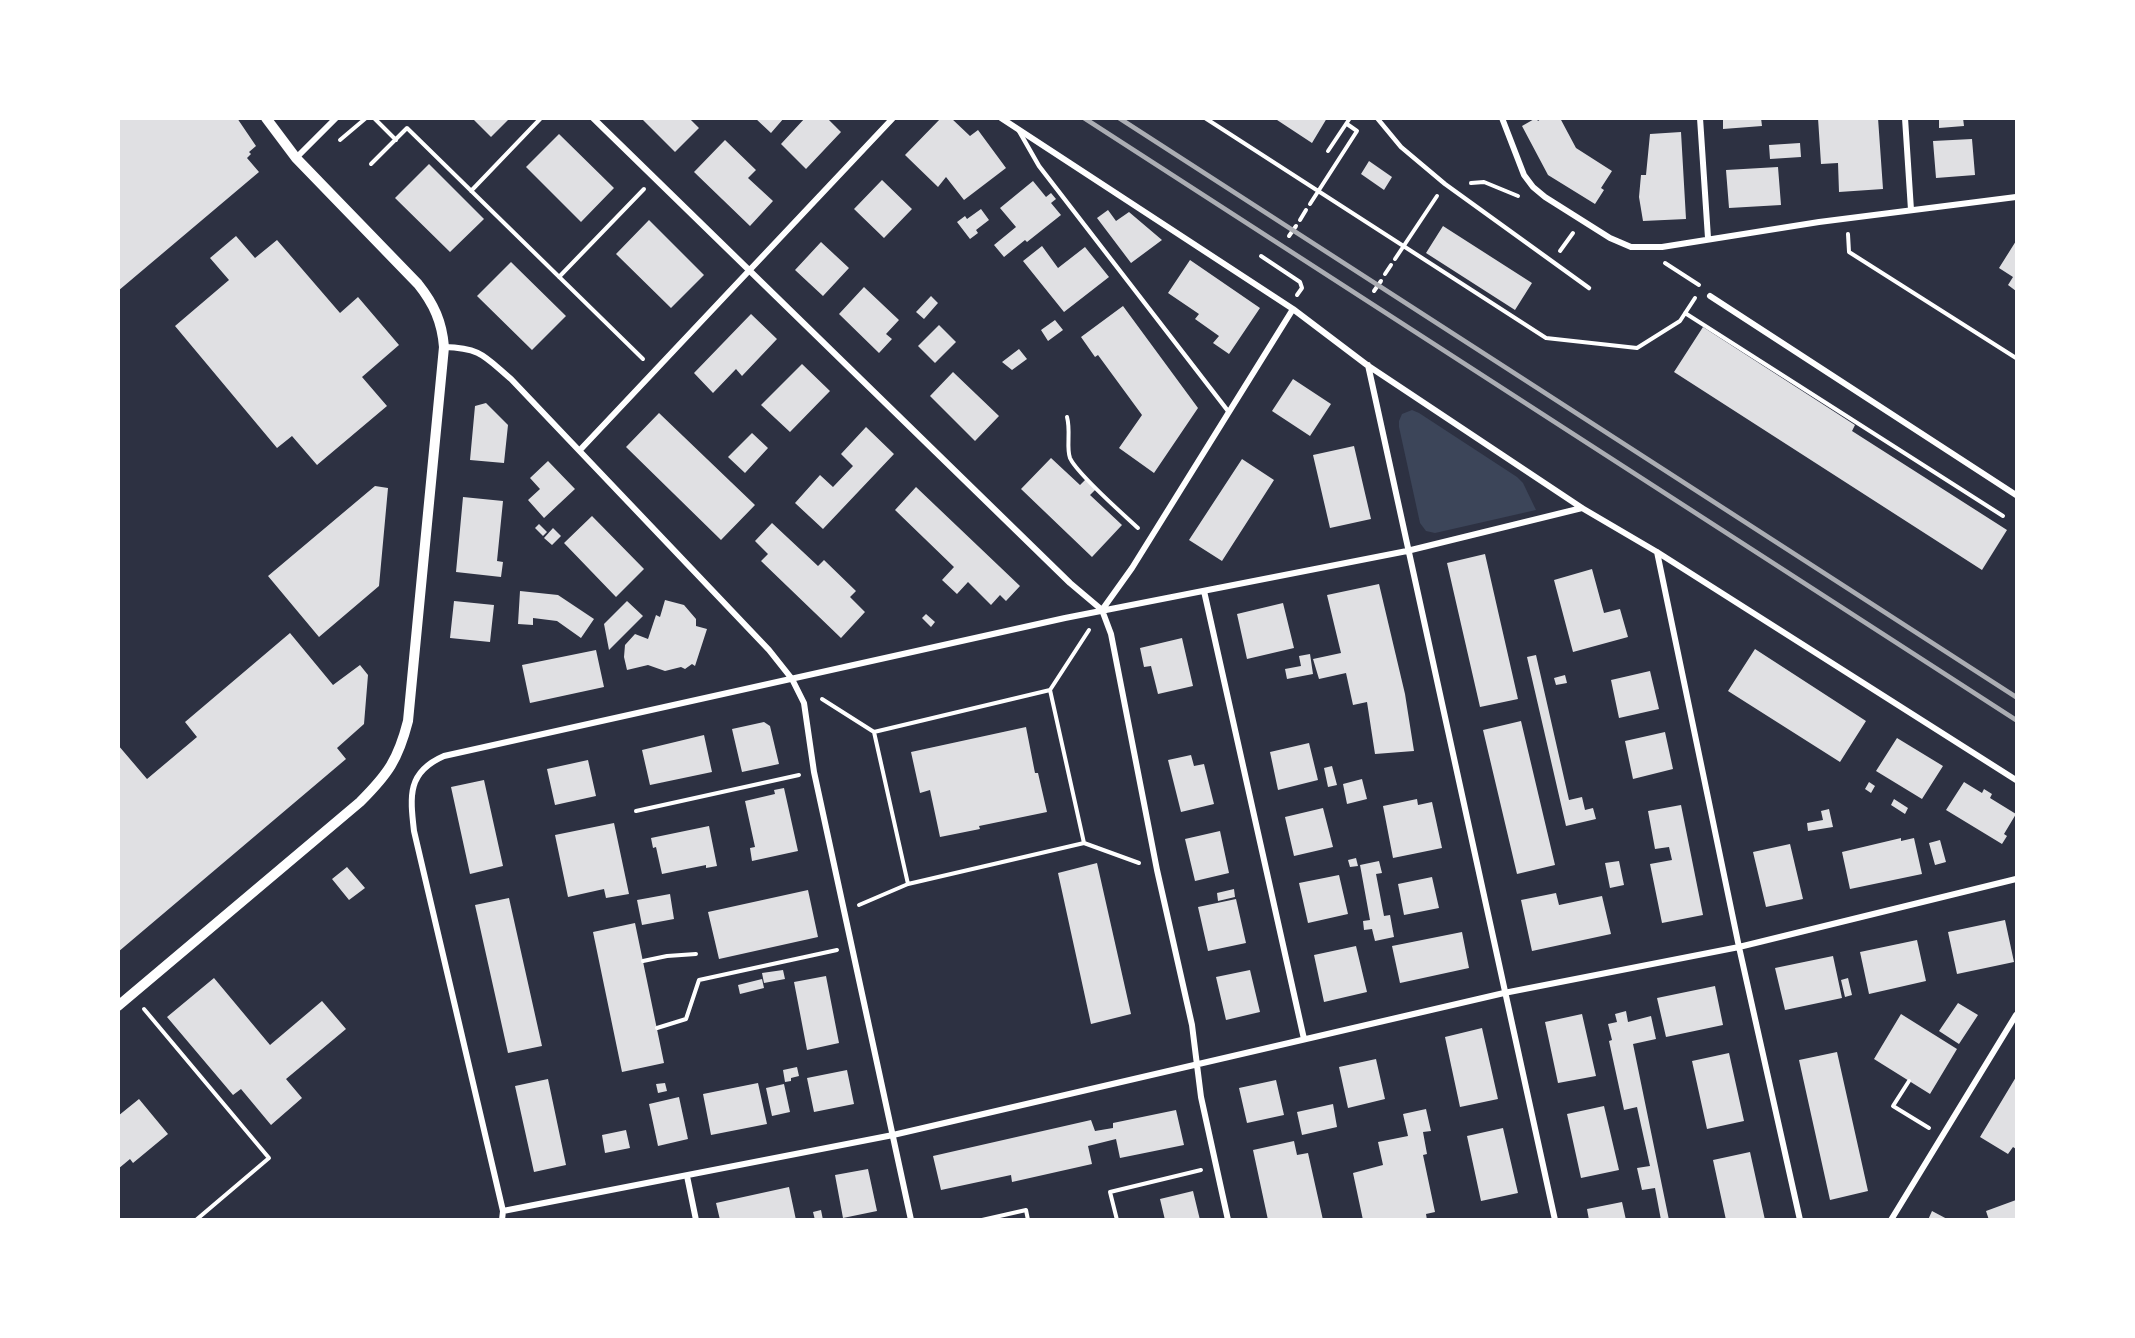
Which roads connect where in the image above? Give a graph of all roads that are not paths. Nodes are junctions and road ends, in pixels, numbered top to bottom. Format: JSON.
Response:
{"nodes":[{"id":1,"x":266,"y":118,"type":"edge"},
{"id":2,"x":336,"y":118,"type":"edge"},
{"id":3,"x":593,"y":118,"type":"edge"},
{"id":4,"x":893,"y":118,"type":"edge"},
{"id":5,"x":1001,"y":118,"type":"edge"},
{"id":6,"x":1377,"y":118,"type":"edge"},
{"id":7,"x":1502,"y":118,"type":"edge"},
{"id":8,"x":1700,"y":118,"type":"edge"},
{"id":9,"x":1905,"y":118,"type":"edge"},
{"id":10,"x":1017,"y":129,"type":"junction"},
{"id":11,"x":296,"y":158,"type":"junction"},
{"id":12,"x":2016,"y":197,"type":"edge"},
{"id":13,"x":1911,"y":210,"type":"junction"},
{"id":14,"x":1708,"y":238,"type":"junction"},
{"id":15,"x":750,"y":269,"type":"junction"},
{"id":16,"x":1589,"y":288,"type":"dead end"},
{"id":17,"x":1710,"y":296,"type":"road end"},
{"id":18,"x":1293,"y":309,"type":"junction"},
{"id":19,"x":444,"y":347,"type":"junction"},
{"id":20,"x":1367,"y":365,"type":"junction"},
{"id":21,"x":1228,"y":411,"type":"junction"},
{"id":22,"x":580,"y":450,"type":"junction"},
{"id":23,"x":2016,"y":495,"type":"edge"},
{"id":24,"x":1582,"y":508,"type":"junction"},
{"id":25,"x":1407,"y":550,"type":"junction"},
{"id":26,"x":1657,"y":552,"type":"junction"},
{"id":27,"x":1204,"y":591,"type":"junction"},
{"id":28,"x":1102,"y":610,"type":"junction"},
{"id":29,"x":792,"y":679,"type":"junction"},
{"id":30,"x":2016,"y":780,"type":"edge"},
{"id":31,"x":2016,"y":879,"type":"edge"},
{"id":32,"x":1739,"y":947,"type":"junction"},
{"id":33,"x":1504,"y":993,"type":"junction"},
{"id":34,"x":118,"y":1006,"type":"edge"},
{"id":35,"x":2016,"y":1015,"type":"edge"},
{"id":36,"x":1305,"y":1039,"type":"junction"},
{"id":37,"x":1197,"y":1065,"type":"junction"},
{"id":38,"x":893,"y":1135,"type":"junction"},
{"id":39,"x":687,"y":1176,"type":"junction"},
{"id":40,"x":503,"y":1211,"type":"junction"},
{"id":41,"x":502,"y":1220,"type":"edge"},
{"id":42,"x":696,"y":1220,"type":"edge"},
{"id":43,"x":911,"y":1220,"type":"edge"},
{"id":44,"x":1228,"y":1220,"type":"edge"},
{"id":45,"x":1555,"y":1220,"type":"edge"},
{"id":46,"x":1800,"y":1220,"type":"edge"},
{"id":47,"x":1891,"y":1220,"type":"edge"}],
"edges":[{"from":1,"to":11,"type":"street"},
{"from":2,"to":11,"type":"street"},
{"from":3,"to":15,"type":"street"},
{"from":4,"to":15,"type":"street"},
{"from":5,"to":10,"type":"street"},
{"from":6,"to":16,"type":"lane"},
{"from":7,"to":14,"type":"street"},
{"from":8,"to":14,"type":"street"},
{"from":9,"to":13,"type":"street"},
{"from":10,"to":18,"type":"street"},
{"from":10,"to":21,"type":"lane"},
{"from":11,"to":19,"type":"street"},
{"from":12,"to":13,"type":"street"},
{"from":13,"to":14,"type":"street"},
{"from":15,"to":22,"type":"street"},
{"from":15,"to":28,"type":"street"},
{"from":17,"to":23,"type":"street"},
{"from":18,"to":20,"type":"street"},
{"from":18,"to":21,"type":"street"},
{"from":19,"to":22,"type":"street"},
{"from":19,"to":34,"type":"street"},
{"from":20,"to":24,"type":"street"},
{"from":20,"to":25,"type":"street"},
{"from":21,"to":28,"type":"street"},
{"from":22,"to":29,"type":"street"},
{"from":24,"to":25,"type":"street"},
{"from":24,"to":26,"type":"street"},
{"from":25,"to":27,"type":"street"},
{"from":25,"to":33,"type":"street"},
{"from":26,"to":30,"type":"street"},
{"from":26,"to":32,"type":"street"},
{"from":27,"to":28,"type":"street"},
{"from":27,"to":36,"type":"street"},
{"from":28,"to":29,"type":"street"},
{"from":28,"to":37,"type":"street"},
{"from":29,"to":38,"type":"street"},
{"from":29,"to":40,"type":"street"},
{"from":31,"to":32,"type":"street"},
{"from":32,"to":33,"type":"street"},
{"from":32,"to":46,"type":"street"},
{"from":33,"to":36,"type":"street"},
{"from":33,"to":45,"type":"street"},
{"from":35,"to":47,"type":"street"},
{"from":36,"to":37,"type":"street"},
{"from":37,"to":38,"type":"street"},
{"from":37,"to":44,"type":"street"},
{"from":38,"to":39,"type":"street"},
{"from":38,"to":43,"type":"street"},
{"from":39,"to":40,"type":"street"},
{"from":39,"to":42,"type":"street"},
{"from":40,"to":41,"type":"street"}]}
